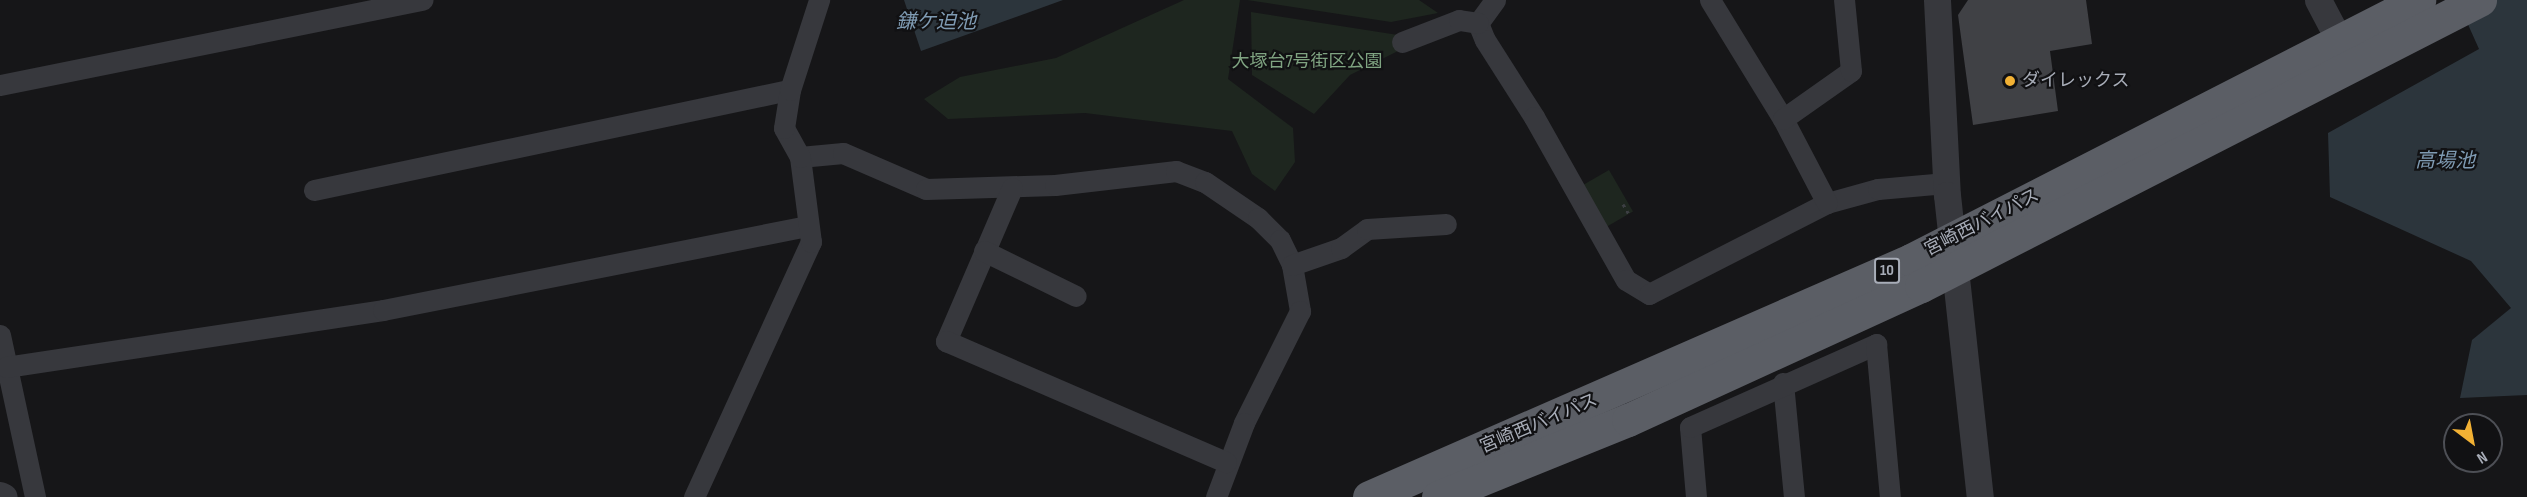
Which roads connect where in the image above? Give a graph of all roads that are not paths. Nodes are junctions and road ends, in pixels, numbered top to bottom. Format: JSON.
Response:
{"nodes":[{"id":1,"x":423,"y":0,"type":"edge"},
{"id":2,"x":819,"y":0,"type":"edge"},
{"id":3,"x":1495,"y":0,"type":"edge"},
{"id":4,"x":1710,"y":0,"type":"edge"},
{"id":5,"x":1844,"y":0,"type":"edge"},
{"id":6,"x":1937,"y":0,"type":"edge"},
{"id":7,"x":2318,"y":0,"type":"edge"},
{"id":8,"x":2480,"y":0,"type":"edge"},
{"id":9,"x":2405,"y":18,"type":"edge"},
{"id":10,"x":1478,"y":23,"type":"junction"},
{"id":11,"x":1402,"y":42,"type":"dead end"},
{"id":12,"x":2346,"y":52,"type":"junction"},
{"id":13,"x":0,"y":85,"type":"edge"},
{"id":14,"x":790,"y":90,"type":"junction"},
{"id":15,"x":1783,"y":119,"type":"junction"},
{"id":16,"x":800,"y":157,"type":"junction"},
{"id":17,"x":1012,"y":188,"type":"junction"},
{"id":18,"x":1947,"y":189,"type":"junction"},
{"id":19,"x":314,"y":190,"type":"dead end"},
{"id":20,"x":1827,"y":203,"type":"junction"},
{"id":21,"x":1446,"y":224,"type":"dead end"},
{"id":22,"x":806,"y":226,"type":"junction"},
{"id":23,"x":984,"y":251,"type":"junction"},
{"id":24,"x":1292,"y":265,"type":"junction"},
{"id":25,"x":1076,"y":296,"type":"dead end"},
{"id":26,"x":0,"y":335,"type":"edge"},
{"id":27,"x":6,"y":367,"type":"junction"},
{"id":28,"x":1783,"y":383,"type":"junction"},
{"id":29,"x":1227,"y":462,"type":"junction"},
{"id":30,"x":1978,"y":484,"type":"edge"},
{"id":31,"x":0,"y":495,"type":"edge"},
{"id":32,"x":4,"y":497,"type":"edge"},
{"id":33,"x":35,"y":497,"type":"edge"},
{"id":34,"x":694,"y":497,"type":"edge"},
{"id":35,"x":1216,"y":497,"type":"edge"},
{"id":36,"x":1369,"y":497,"type":"edge"},
{"id":37,"x":1438,"y":497,"type":"edge"},
{"id":38,"x":1696,"y":497,"type":"edge"},
{"id":39,"x":1794,"y":497,"type":"edge"},
{"id":40,"x":1890,"y":497,"type":"edge"}],
"edges":[{"from":1,"to":13,"type":"street"},
{"from":2,"to":14,"type":"street"},
{"from":3,"to":10,"type":"street"},
{"from":4,"to":15,"type":"street"},
{"from":5,"to":15,"type":"street"},
{"from":6,"to":18,"type":"street"},
{"from":7,"to":12,"type":"street"},
{"from":8,"to":9,"type":"highway","name":"宮崎西バイパス","number":"10"},
{"from":9,"to":12,"type":"highway","name":"宮崎西バイパス","number":"10"},
{"from":10,"to":11,"type":"street"},
{"from":10,"to":20,"type":"street"},
{"from":12,"to":36,"type":"highway","name":"宮崎西バイパス","number":"10"},
{"from":12,"to":37,"type":"highway","name":"宮崎西バイパス","number":"10"},
{"from":14,"to":16,"type":"street"},
{"from":14,"to":19,"type":"street"},
{"from":15,"to":20,"type":"street"},
{"from":16,"to":17,"type":"street"},
{"from":16,"to":22,"type":"street"},
{"from":17,"to":23,"type":"street"},
{"from":17,"to":24,"type":"street"},
{"from":18,"to":20,"type":"street"},
{"from":18,"to":30,"type":"street"},
{"from":21,"to":24,"type":"street"},
{"from":22,"to":27,"type":"street"},
{"from":22,"to":34,"type":"street"},
{"from":23,"to":25,"type":"street"},
{"from":23,"to":29,"type":"street"},
{"from":24,"to":29,"type":"street"},
{"from":26,"to":27,"type":"street"},
{"from":27,"to":33,"type":"street"},
{"from":28,"to":38,"type":"street"},
{"from":28,"to":39,"type":"street"},
{"from":28,"to":40,"type":"street"},
{"from":29,"to":35,"type":"street"},
{"from":31,"to":32,"type":"street"}]}
